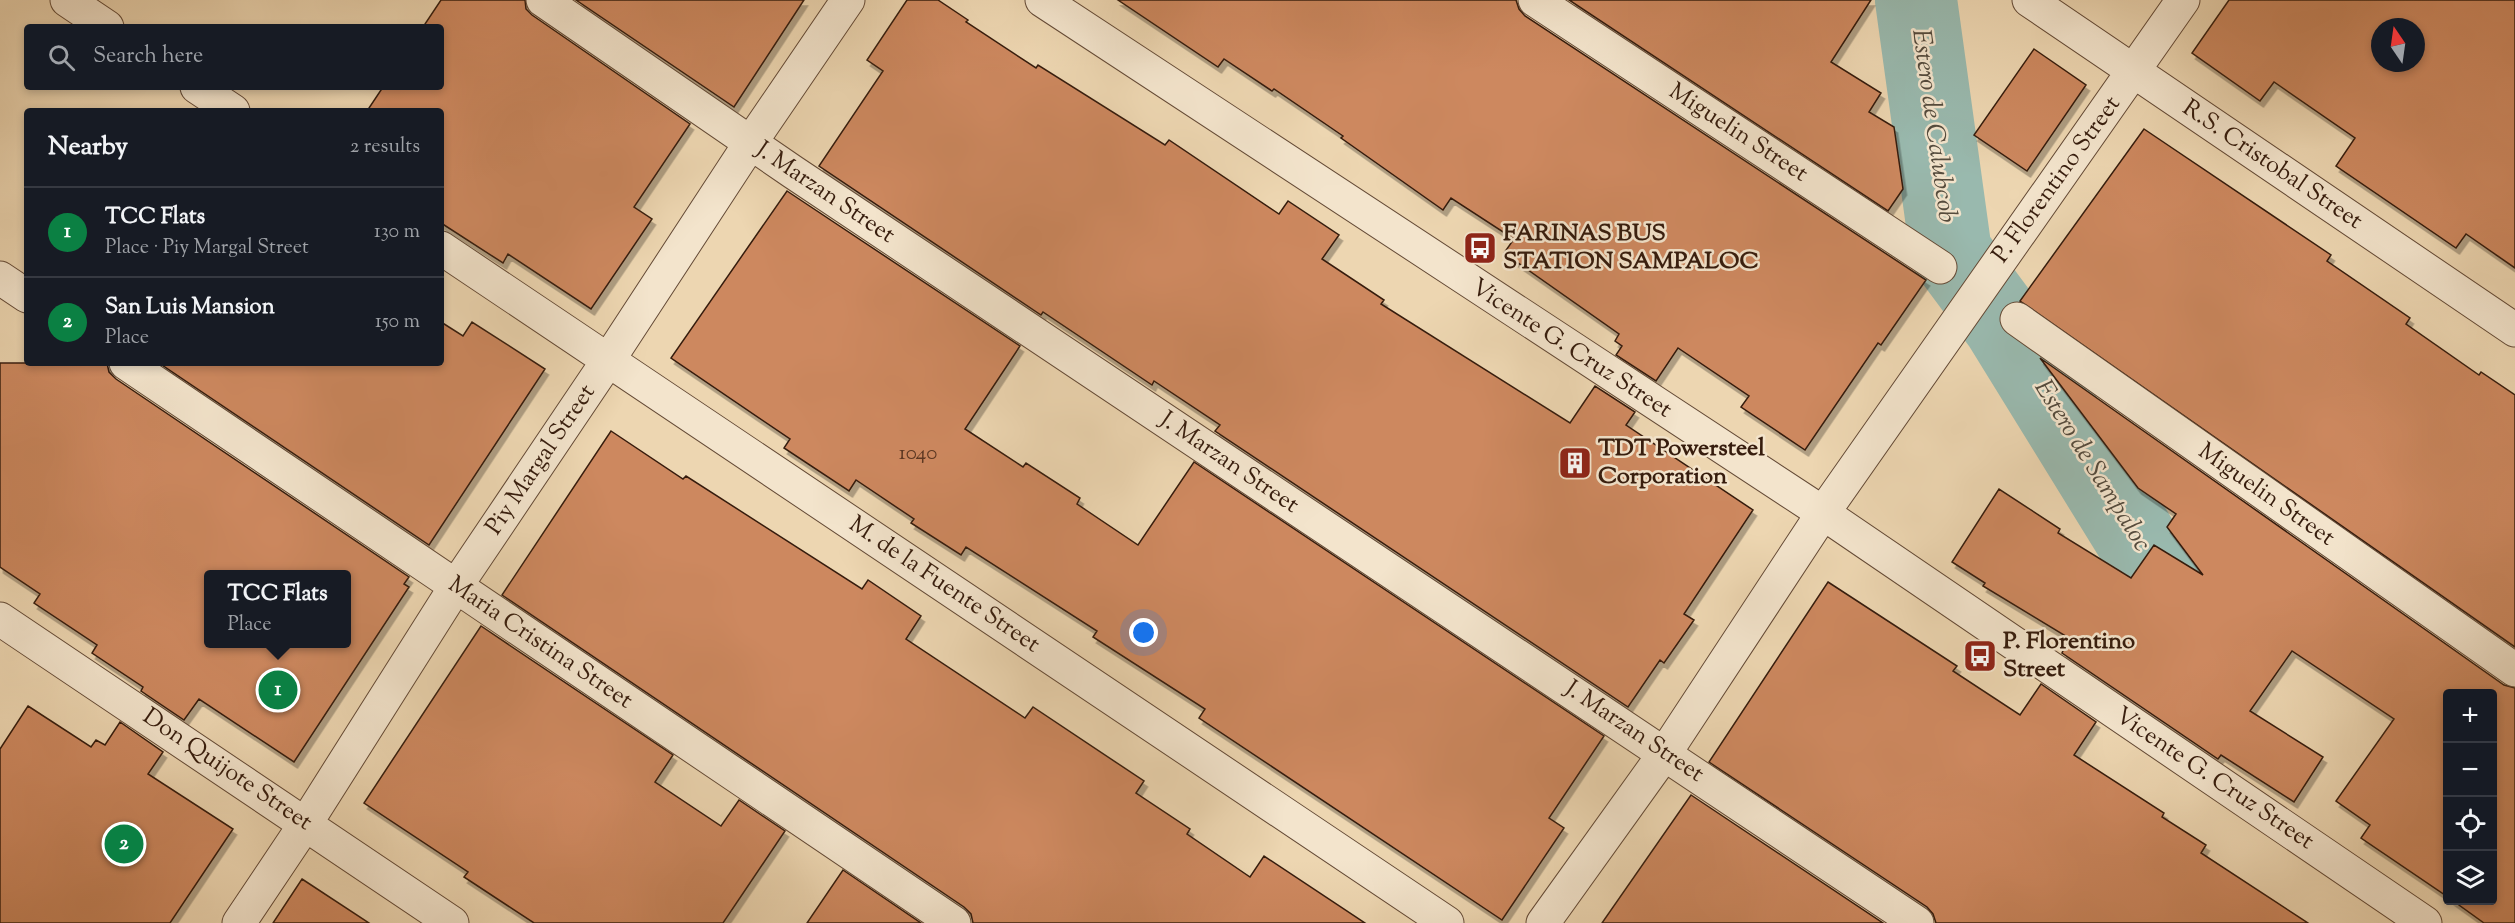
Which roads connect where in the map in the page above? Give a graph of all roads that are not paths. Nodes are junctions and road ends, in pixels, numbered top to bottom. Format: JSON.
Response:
{"nodes":[{"id":1,"x":67,"y":0,"type":"edge"},
{"id":2,"x":543,"y":0,"type":"edge"},
{"id":3,"x":848,"y":0,"type":"edge"},
{"id":4,"x":1042,"y":0,"type":"edge"},
{"id":5,"x":1535,"y":0,"type":"edge"},
{"id":6,"x":2029,"y":0,"type":"edge"},
{"id":7,"x":2183,"y":0,"type":"edge"},
{"id":8,"x":103,"y":24,"type":"edge"},
{"id":9,"x":2134,"y":72,"type":"junction"},
{"id":10,"x":202,"y":90,"type":"edge"},
{"id":11,"x":229,"y":108,"type":"edge"},
{"id":12,"x":751,"y":142,"type":"junction"},
{"id":13,"x":444,"y":251,"type":"edge"},
{"id":14,"x":1940,"y":267,"type":"dead end"},
{"id":15,"x":0,"y":278,"type":"edge"},
{"id":16,"x":24,"y":294,"type":"edge"},
{"id":17,"x":2017,"y":319,"type":"dead end"},
{"id":18,"x":2515,"y":330,"type":"edge"},
{"id":19,"x":607,"y":362,"type":"junction"},
{"id":20,"x":130,"y":366,"type":"edge"},
{"id":21,"x":1823,"y":513,"type":"junction"},
{"id":22,"x":456,"y":586,"type":"junction"},
{"id":23,"x":0,"y":619,"type":"edge"},
{"id":24,"x":2515,"y":670,"type":"edge"},
{"id":25,"x":1665,"y":753,"type":"junction"},
{"id":26,"x":306,"y":823,"type":"junction"},
{"id":27,"x":239,"y":923,"type":"edge"},
{"id":28,"x":452,"y":923,"type":"edge"},
{"id":29,"x":954,"y":923,"type":"edge"},
{"id":30,"x":1447,"y":923,"type":"edge"},
{"id":31,"x":1543,"y":923,"type":"edge"},
{"id":32,"x":1917,"y":923,"type":"edge"},
{"id":33,"x":2425,"y":923,"type":"edge"}],
"edges":[{"from":1,"to":8,"type":"street"},
{"from":2,"to":12,"type":"street","name":"J. Marzan Street"},
{"from":3,"to":12,"type":"street","name":"Piy Margal Street"},
{"from":4,"to":21,"type":"street","name":"Vicente G. Cruz Street"},
{"from":5,"to":14,"type":"street","name":"Miguelin Street"},
{"from":6,"to":9,"type":"street","name":"R.S. Cristobal Street"},
{"from":7,"to":9,"type":"street","name":"P. Florentino Street"},
{"from":9,"to":18,"type":"street","name":"R.S. Cristobal Street"},
{"from":9,"to":21,"type":"street","name":"P. Florentino Street"},
{"from":10,"to":11,"type":"street"},
{"from":12,"to":19,"type":"street","name":"Piy Margal Street"},
{"from":12,"to":25,"type":"street","name":"J. Marzan Street"},
{"from":13,"to":19,"type":"street","name":"M. de la Fuente Street"},
{"from":15,"to":16,"type":"street"},
{"from":17,"to":24,"type":"street","name":"Miguelin Street"},
{"from":19,"to":22,"type":"street","name":"Piy Margal Street"},
{"from":19,"to":30,"type":"street","name":"M. de la Fuente Street"},
{"from":20,"to":22,"type":"street","name":"Maria Cristina Street"},
{"from":21,"to":25,"type":"street","name":"P. Florentino Street"},
{"from":21,"to":33,"type":"street","name":"Vicente G. Cruz Street"},
{"from":22,"to":26,"type":"street","name":"Piy Margal Street"},
{"from":22,"to":29,"type":"street","name":"Maria Cristina Street"},
{"from":23,"to":26,"type":"street","name":"Don Quijote Street"},
{"from":25,"to":31,"type":"street","name":"P. Florentino Street"},
{"from":25,"to":32,"type":"street","name":"J. Marzan Street"},
{"from":26,"to":27,"type":"street","name":"Piy Margal Street"},
{"from":26,"to":28,"type":"street","name":"Don Quijote Street"}]}
